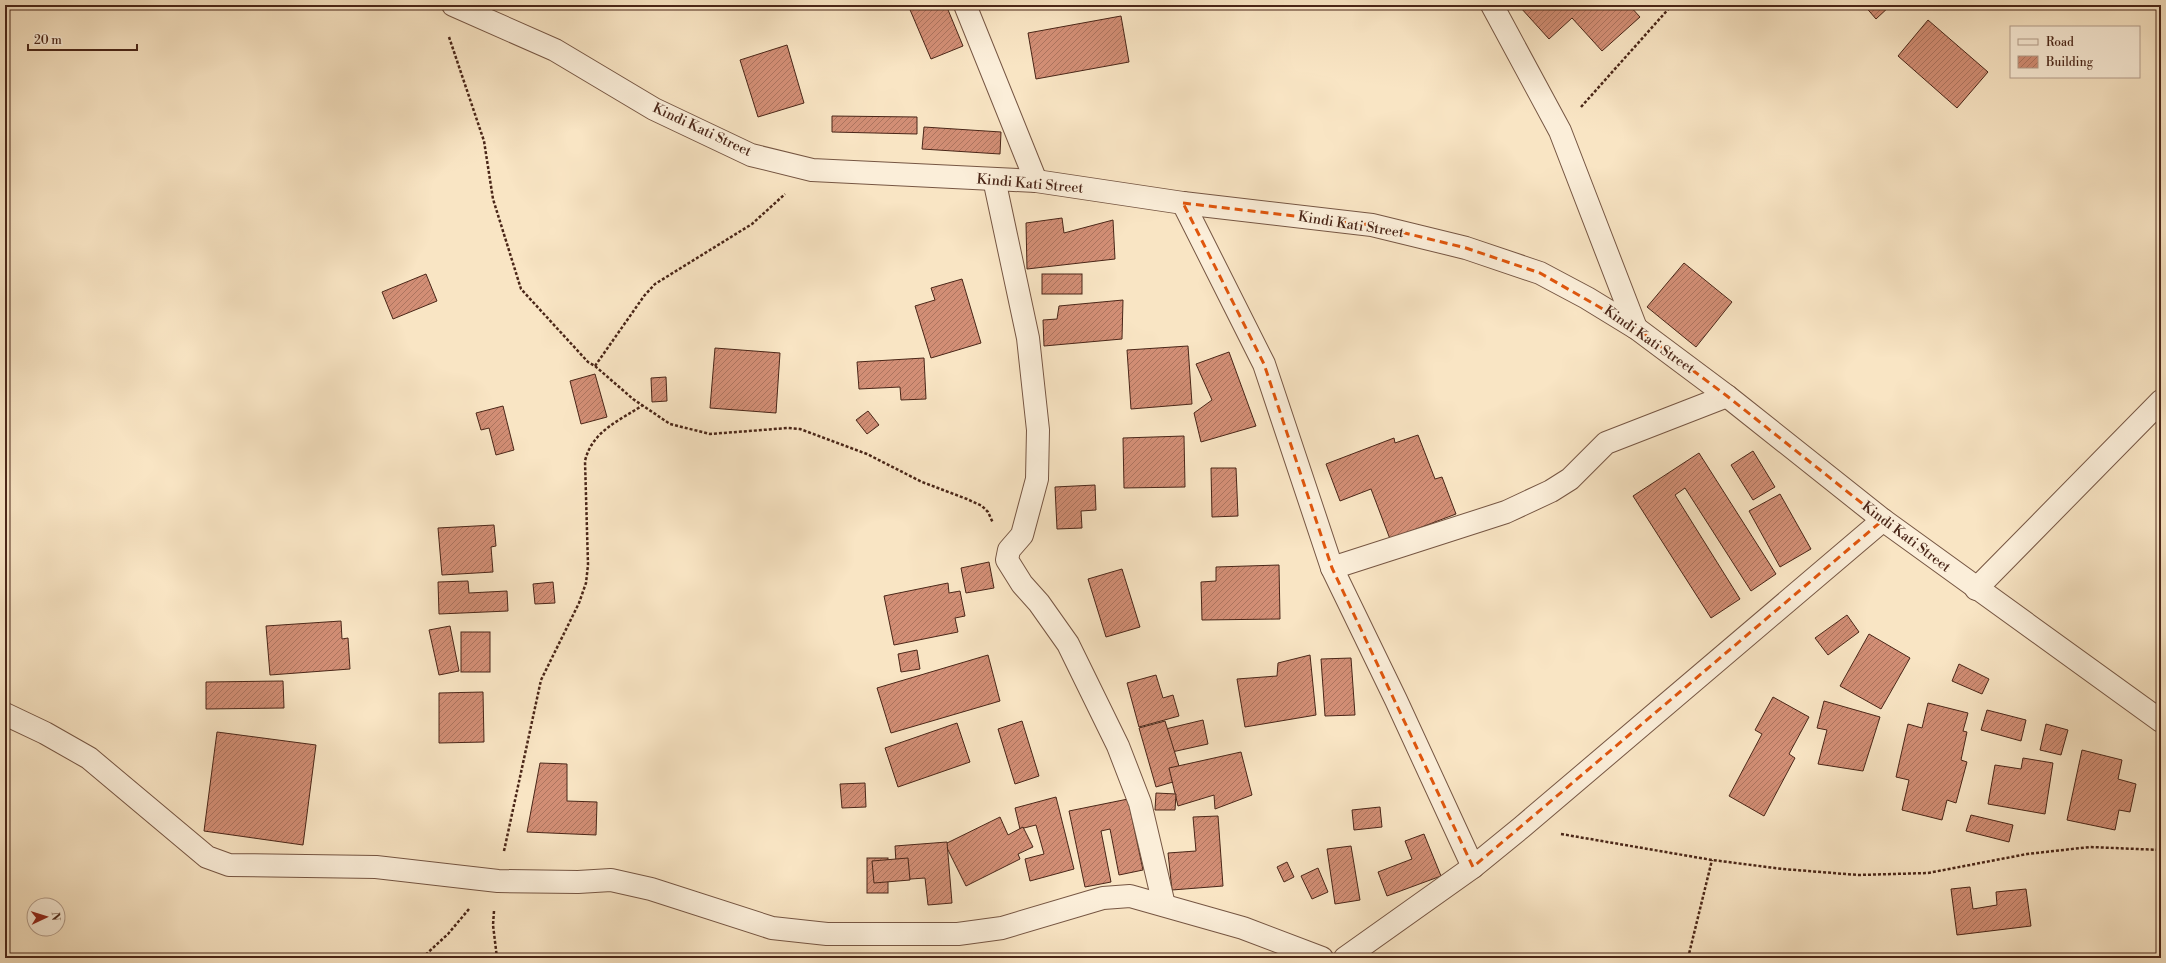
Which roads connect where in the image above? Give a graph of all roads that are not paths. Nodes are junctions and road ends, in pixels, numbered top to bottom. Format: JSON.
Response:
{"nodes":[{"id":1,"x":453,"y":5,"type":"edge"},
{"id":2,"x":965,"y":5,"type":"edge"},
{"id":3,"x":1492,"y":5,"type":"edge"},
{"id":4,"x":994,"y":179,"type":"junction"},
{"id":5,"x":1036,"y":181,"type":"junction"},
{"id":6,"x":1183,"y":203,"type":"junction"},
{"id":7,"x":1636,"y":328,"type":"junction"},
{"id":8,"x":1727,"y":396,"type":"junction"},
{"id":9,"x":2161,"y":401,"type":"edge"},
{"id":10,"x":1883,"y":520,"type":"junction"},
{"id":11,"x":1332,"y":568,"type":"junction"},
{"id":12,"x":1976,"y":589,"type":"junction"},
{"id":13,"x":5,"y":714,"type":"edge"},
{"id":14,"x":2161,"y":721,"type":"edge"},
{"id":15,"x":1473,"y":867,"type":"junction"},
{"id":16,"x":1164,"y":906,"type":"junction"},
{"id":17,"x":1322,"y":958,"type":"edge"},
{"id":18,"x":1345,"y":958,"type":"edge"}],
"edges":[{"from":1,"to":4,"type":"street","name":"Kindi Kati Street"},
{"from":2,"to":5,"type":"street"},
{"from":3,"to":7,"type":"street"},
{"from":4,"to":5,"type":"street","name":"Kindi Kati Street"},
{"from":4,"to":16,"type":"street"},
{"from":5,"to":6,"type":"street","name":"Kindi Kati Street"},
{"from":6,"to":7,"type":"street","name":"Kindi Kati Street"},
{"from":6,"to":11,"type":"street"},
{"from":7,"to":8,"type":"street","name":"Kindi Kati Street"},
{"from":8,"to":10,"type":"street","name":"Kindi Kati Street"},
{"from":8,"to":11,"type":"street"},
{"from":9,"to":12,"type":"street"},
{"from":10,"to":12,"type":"street","name":"Kindi Kati Street"},
{"from":10,"to":15,"type":"street"},
{"from":11,"to":15,"type":"street"},
{"from":12,"to":14,"type":"street","name":"Kindi Kati Street"},
{"from":13,"to":16,"type":"street"},
{"from":15,"to":18,"type":"street"},
{"from":16,"to":17,"type":"street"}]}
